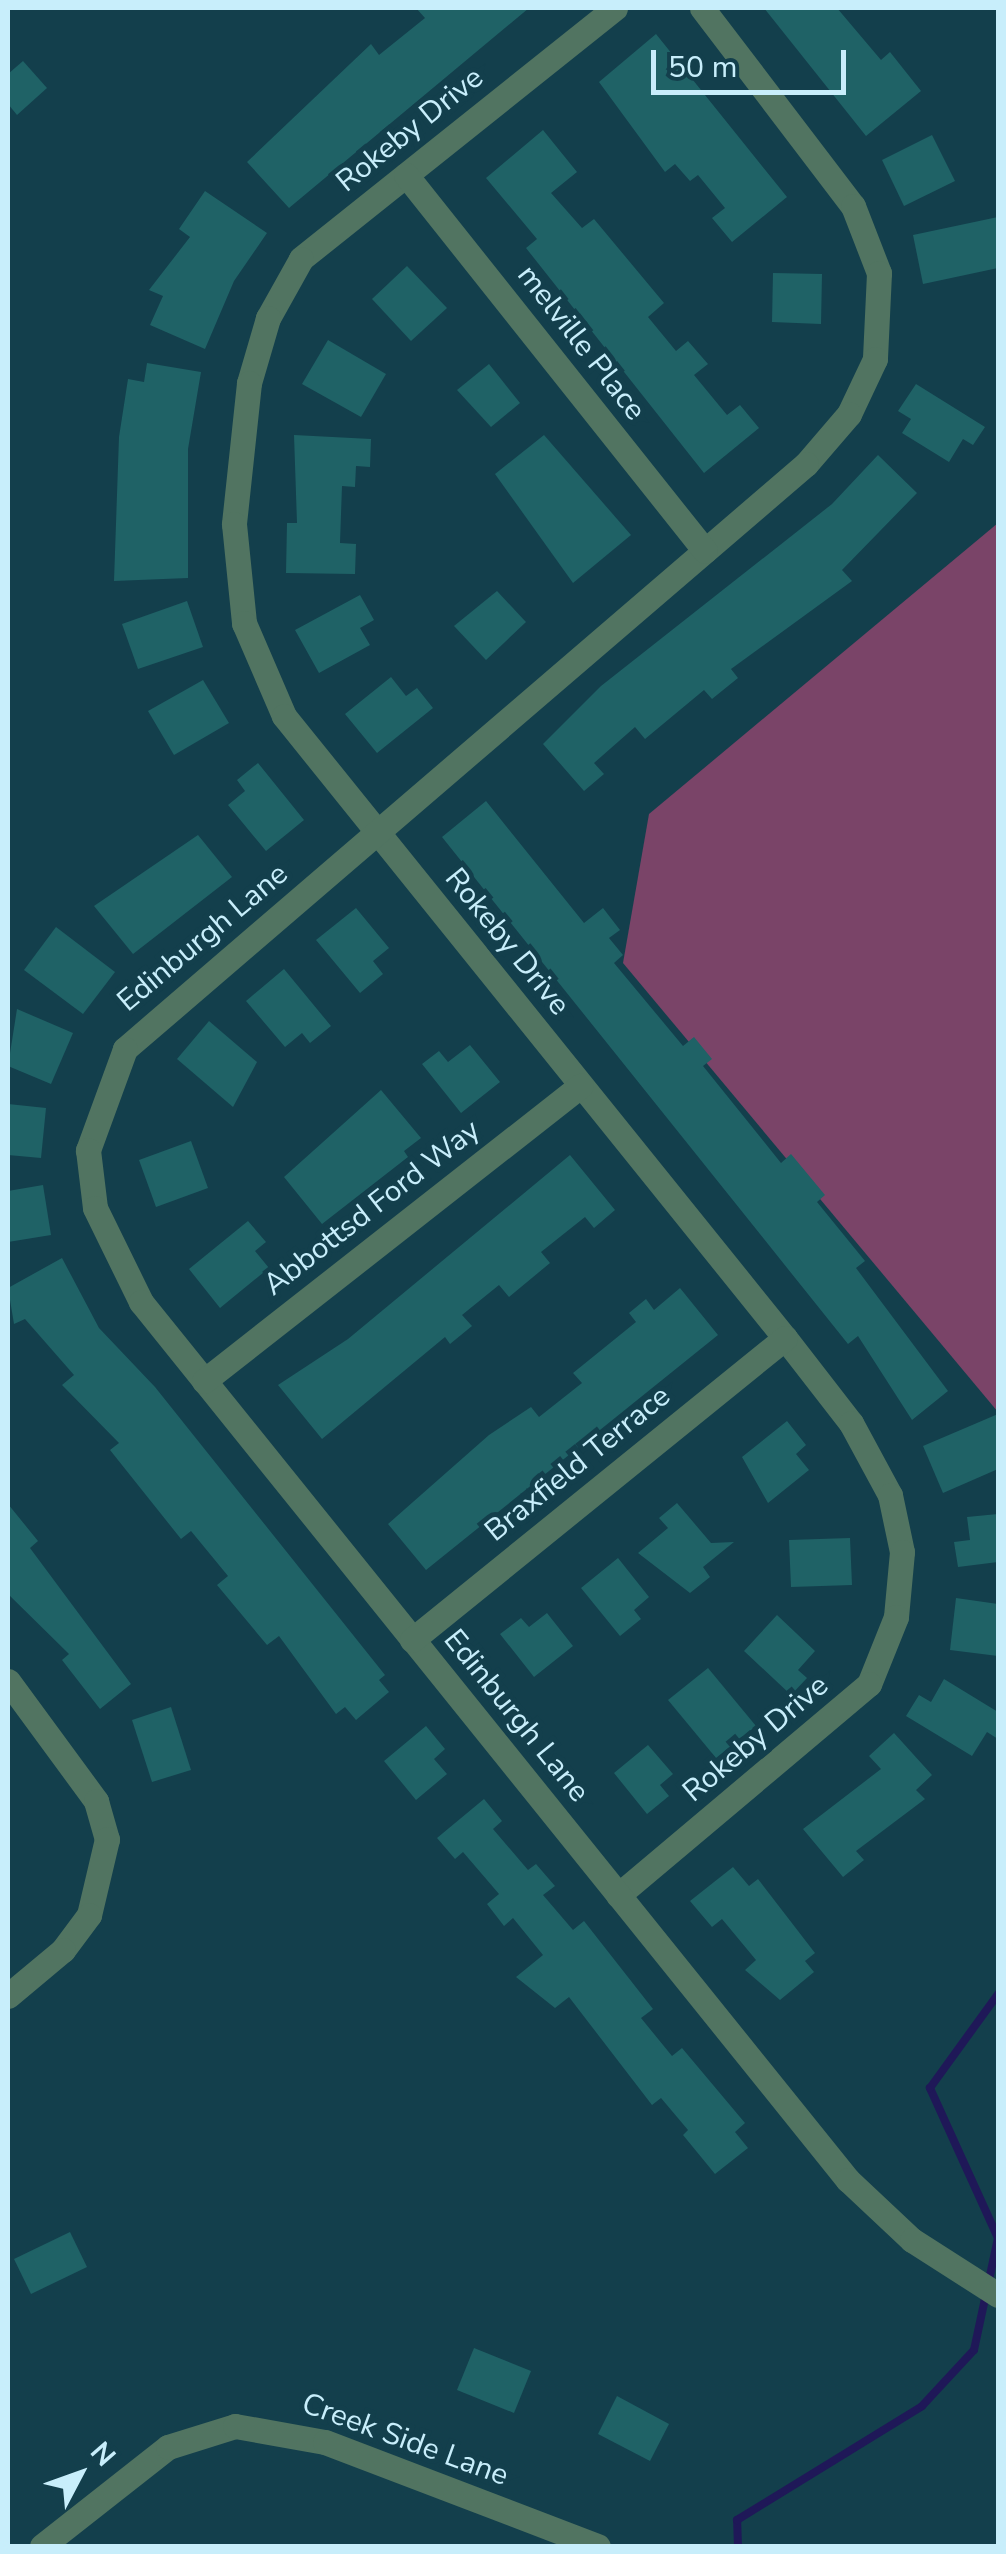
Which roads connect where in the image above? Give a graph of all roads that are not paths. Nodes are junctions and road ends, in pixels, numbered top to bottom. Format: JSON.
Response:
{"nodes":[{"id":1,"x":616,"y":8,"type":"edge"},
{"id":2,"x":702,"y":8,"type":"edge"},
{"id":3,"x":406,"y":175,"type":"junction"},
{"id":4,"x":705,"y":551,"type":"junction"},
{"id":5,"x":378,"y":834,"type":"junction"},
{"id":6,"x":580,"y":1085,"type":"junction"},
{"id":7,"x":785,"y":1338,"type":"junction"},
{"id":8,"x":204,"y":1381,"type":"junction"},
{"id":9,"x":412,"y":1640,"type":"junction"},
{"id":10,"x":8,"y":1681,"type":"edge"},
{"id":11,"x":618,"y":1896,"type":"junction"},
{"id":12,"x":8,"y":1996,"type":"edge"},
{"id":13,"x":998,"y":2295,"type":"edge"},
{"id":14,"x":42,"y":2546,"type":"edge"},
{"id":15,"x":598,"y":2546,"type":"edge"}],
"edges":[{"from":1,"to":3,"type":"street","name":"Rokeby Drive"},
{"from":2,"to":4,"type":"street","name":"Edinburgh Lane"},
{"from":3,"to":4,"type":"street","name":"melville Place"},
{"from":3,"to":5,"type":"street","name":"Rokeby Drive"},
{"from":4,"to":5,"type":"street","name":"Edinburgh Lane"},
{"from":5,"to":6,"type":"street","name":"Rokeby Drive"},
{"from":5,"to":8,"type":"street","name":"Edinburgh Lane"},
{"from":6,"to":7,"type":"street","name":"Rokeby Drive"},
{"from":6,"to":8,"type":"street","name":"Abbottsd Ford Way"},
{"from":7,"to":9,"type":"street","name":"Braxfield Terrace"},
{"from":7,"to":11,"type":"street","name":"Rokeby Drive"},
{"from":8,"to":9,"type":"street","name":"Edinburgh Lane"},
{"from":9,"to":11,"type":"street","name":"Edinburgh Lane"},
{"from":10,"to":12,"type":"street"},
{"from":11,"to":13,"type":"street","name":"Edinburgh Lane"},
{"from":14,"to":15,"type":"street","name":"Creek Side Lane"}]}
